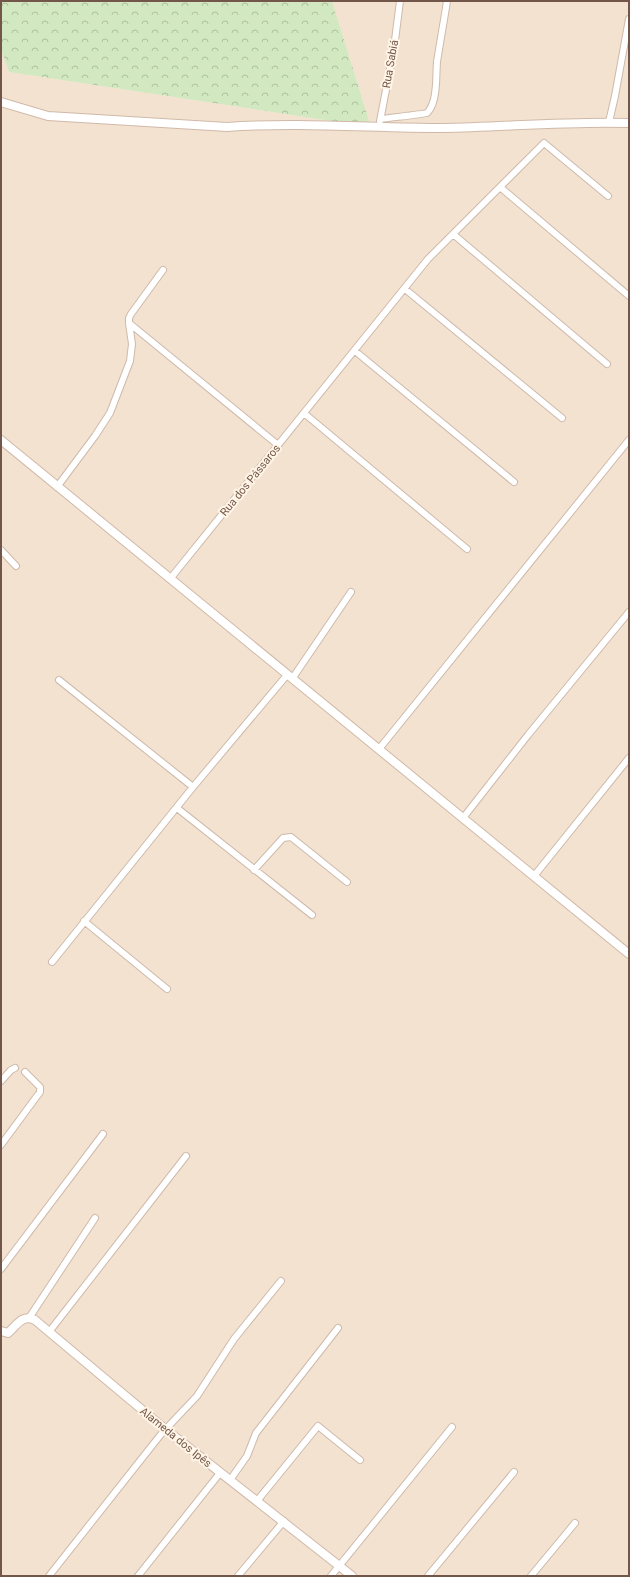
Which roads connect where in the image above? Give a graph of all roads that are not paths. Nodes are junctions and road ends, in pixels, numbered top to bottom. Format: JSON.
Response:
{"nodes":[{"id":1,"x":400,"y":1,"type":"edge"},
{"id":2,"x":447,"y":1,"type":"edge"},
{"id":3,"x":629,"y":19,"type":"edge"},
{"id":4,"x":1,"y":102,"type":"edge"},
{"id":5,"x":609,"y":122,"type":"junction"},
{"id":6,"x":380,"y":123,"type":"junction"},
{"id":7,"x":629,"y":123,"type":"edge"},
{"id":8,"x":500,"y":187,"type":"junction"},
{"id":9,"x":608,"y":196,"type":"dead end"},
{"id":10,"x":453,"y":234,"type":"junction"},
{"id":11,"x":163,"y":270,"type":"dead end"},
{"id":12,"x":405,"y":288,"type":"junction"},
{"id":13,"x":629,"y":296,"type":"edge"},
{"id":14,"x":129,"y":323,"type":"junction"},
{"id":15,"x":355,"y":351,"type":"junction"},
{"id":16,"x":607,"y":364,"type":"dead end"},
{"id":17,"x":305,"y":414,"type":"junction"},
{"id":18,"x":562,"y":418,"type":"dead end"},
{"id":19,"x":629,"y":440,"type":"edge"},
{"id":20,"x":2,"y":444,"type":"edge"},
{"id":21,"x":278,"y":445,"type":"junction"},
{"id":22,"x":514,"y":482,"type":"dead end"},
{"id":23,"x":57,"y":487,"type":"junction"},
{"id":24,"x":467,"y":549,"type":"dead end"},
{"id":25,"x":1,"y":550,"type":"edge"},
{"id":26,"x":16,"y":566,"type":"dead end"},
{"id":27,"x":170,"y":579,"type":"junction"},
{"id":28,"x":351,"y":592,"type":"dead end"},
{"id":29,"x":629,"y":612,"type":"edge"},
{"id":30,"x":289,"y":677,"type":"junction"},
{"id":31,"x":59,"y":680,"type":"dead end"},
{"id":32,"x":379,"y":749,"type":"junction"},
{"id":33,"x":629,"y":758,"type":"edge"},
{"id":34,"x":193,"y":787,"type":"junction"},
{"id":35,"x":176,"y":808,"type":"junction"},
{"id":36,"x":463,"y":818,"type":"junction"},
{"id":37,"x":254,"y":870,"type":"junction"},
{"id":38,"x":534,"y":876,"type":"junction"},
{"id":39,"x":347,"y":882,"type":"dead end"},
{"id":40,"x":312,"y":915,"type":"dead end"},
{"id":41,"x":84,"y":922,"type":"junction"},
{"id":42,"x":629,"y":954,"type":"edge"},
{"id":43,"x":52,"y":962,"type":"dead end"},
{"id":44,"x":167,"y":989,"type":"dead end"},
{"id":45,"x":16,"y":1068,"type":"dead end"},
{"id":46,"x":24,"y":1072,"type":"dead end"},
{"id":47,"x":1,"y":1081,"type":"edge"},
{"id":48,"x":103,"y":1134,"type":"dead end"},
{"id":49,"x":1,"y":1145,"type":"edge"},
{"id":50,"x":186,"y":1156,"type":"dead end"},
{"id":51,"x":95,"y":1218,"type":"dead end"},
{"id":52,"x":1,"y":1269,"type":"edge"},
{"id":53,"x":280,"y":1281,"type":"dead end"},
{"id":54,"x":29,"y":1318,"type":"junction"},
{"id":55,"x":338,"y":1328,"type":"dead end"},
{"id":56,"x":1,"y":1331,"type":"edge"},
{"id":57,"x":49,"y":1332,"type":"junction"},
{"id":58,"x":452,"y":1427,"type":"dead end"},
{"id":59,"x":166,"y":1429,"type":"junction"},
{"id":60,"x":360,"y":1460,"type":"dead end"},
{"id":61,"x":514,"y":1472,"type":"dead end"},
{"id":62,"x":220,"y":1473,"type":"junction"},
{"id":63,"x":230,"y":1480,"type":"junction"},
{"id":64,"x":257,"y":1501,"type":"junction"},
{"id":65,"x":284,"y":1521,"type":"junction"},
{"id":66,"x":575,"y":1523,"type":"dead end"},
{"id":67,"x":340,"y":1566,"type":"junction"},
{"id":68,"x":49,"y":1576,"type":"edge"},
{"id":69,"x":138,"y":1576,"type":"edge"},
{"id":70,"x":238,"y":1576,"type":"edge"},
{"id":71,"x":331,"y":1576,"type":"edge"},
{"id":72,"x":352,"y":1576,"type":"edge"},
{"id":73,"x":428,"y":1576,"type":"edge"},
{"id":74,"x":531,"y":1576,"type":"edge"}],
"edges":[{"from":1,"to":6,"type":"street","name":"Rua Sabiá"},
{"from":2,"to":6,"type":"street"},
{"from":3,"to":5,"type":"street"},
{"from":4,"to":6,"type":"street"},
{"from":5,"to":6,"type":"street"},
{"from":5,"to":7,"type":"street"},
{"from":8,"to":9,"type":"street","name":"Rua dos Pássaros"},
{"from":8,"to":10,"type":"street","name":"Rua dos Pássaros"},
{"from":8,"to":13,"type":"street"},
{"from":10,"to":12,"type":"street","name":"Rua dos Pássaros"},
{"from":10,"to":16,"type":"street"},
{"from":11,"to":14,"type":"street"},
{"from":12,"to":15,"type":"street","name":"Rua dos Pássaros"},
{"from":12,"to":18,"type":"street"},
{"from":14,"to":21,"type":"street"},
{"from":14,"to":23,"type":"street"},
{"from":15,"to":17,"type":"street","name":"Rua dos Pássaros"},
{"from":15,"to":22,"type":"street"},
{"from":17,"to":21,"type":"street","name":"Rua dos Pássaros"},
{"from":17,"to":24,"type":"street"},
{"from":19,"to":32,"type":"street"},
{"from":20,"to":23,"type":"street"},
{"from":21,"to":27,"type":"street","name":"Rua dos Pássaros"},
{"from":23,"to":27,"type":"street"},
{"from":25,"to":26,"type":"street"},
{"from":27,"to":30,"type":"street"},
{"from":28,"to":30,"type":"street"},
{"from":29,"to":36,"type":"street"},
{"from":30,"to":32,"type":"street"},
{"from":30,"to":34,"type":"street"},
{"from":31,"to":34,"type":"street"},
{"from":32,"to":36,"type":"street"},
{"from":33,"to":38,"type":"street"},
{"from":34,"to":35,"type":"street"},
{"from":35,"to":37,"type":"street"},
{"from":35,"to":41,"type":"street"},
{"from":36,"to":38,"type":"street"},
{"from":37,"to":39,"type":"street"},
{"from":37,"to":40,"type":"street"},
{"from":38,"to":42,"type":"street"},
{"from":41,"to":43,"type":"street"},
{"from":41,"to":44,"type":"street"},
{"from":45,"to":47,"type":"street"},
{"from":46,"to":49,"type":"street"},
{"from":48,"to":52,"type":"street"},
{"from":50,"to":57,"type":"street"},
{"from":51,"to":54,"type":"street"},
{"from":53,"to":59,"type":"street"},
{"from":54,"to":56,"type":"street"},
{"from":54,"to":57,"type":"street","name":"Alameda dos Ipês"},
{"from":55,"to":63,"type":"street"},
{"from":57,"to":59,"type":"street","name":"Alameda dos Ipês"},
{"from":58,"to":67,"type":"street"},
{"from":59,"to":62,"type":"street","name":"Alameda dos Ipês"},
{"from":59,"to":68,"type":"street"},
{"from":60,"to":64,"type":"street"},
{"from":61,"to":73,"type":"street"},
{"from":62,"to":63,"type":"street","name":"Alameda dos Ipês"},
{"from":62,"to":69,"type":"street"},
{"from":63,"to":64,"type":"street","name":"Alameda dos Ipês"},
{"from":64,"to":65,"type":"street","name":"Alameda dos Ipês"},
{"from":65,"to":67,"type":"street","name":"Alameda dos Ipês"},
{"from":65,"to":70,"type":"street"},
{"from":66,"to":74,"type":"street"},
{"from":67,"to":71,"type":"street"},
{"from":67,"to":72,"type":"street","name":"Alameda dos Ipês"}]}
